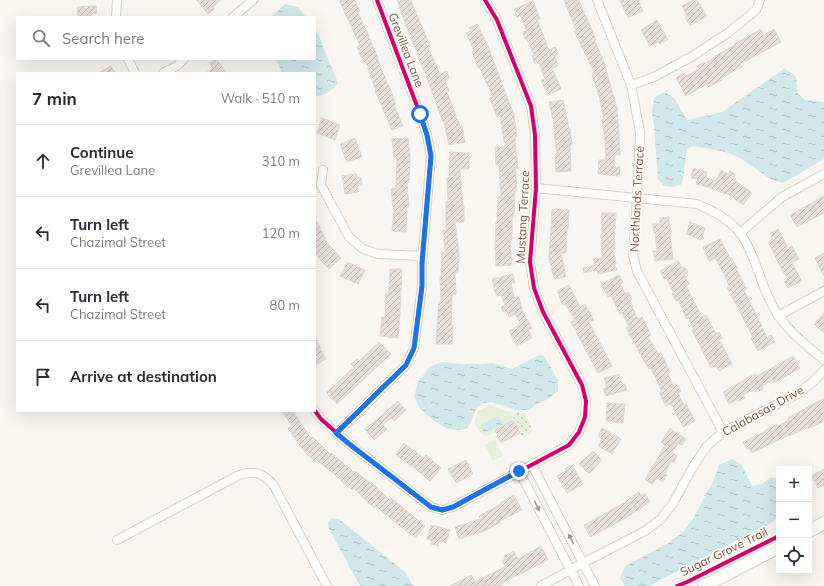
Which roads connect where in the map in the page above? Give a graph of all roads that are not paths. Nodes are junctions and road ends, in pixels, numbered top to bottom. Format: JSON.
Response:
{"nodes":[{"id":1,"x":116,"y":0,"type":"edge"},
{"id":2,"x":253,"y":0,"type":"edge"},
{"id":3,"x":376,"y":0,"type":"edge"},
{"id":4,"x":485,"y":0,"type":"edge"},
{"id":5,"x":597,"y":0,"type":"edge"},
{"id":6,"x":760,"y":0,"type":"edge"},
{"id":7,"x":116,"y":16,"type":"edge"},
{"id":8,"x":234,"y":16,"type":"edge"},
{"id":9,"x":128,"y":60,"type":"edge"},
{"id":10,"x":183,"y":60,"type":"edge"},
{"id":11,"x":134,"y":72,"type":"edge"},
{"id":12,"x":164,"y":72,"type":"edge"},
{"id":13,"x":631,"y":85,"type":"junction"},
{"id":14,"x":323,"y":170,"type":"dead end"},
{"id":15,"x":824,"y":174,"type":"edge"},
{"id":16,"x":536,"y":188,"type":"junction"},
{"id":17,"x":637,"y":198,"type":"junction"},
{"id":18,"x":740,"y":233,"type":"junction"},
{"id":19,"x":422,"y":256,"type":"junction"},
{"id":20,"x":824,"y":291,"type":"edge"},
{"id":21,"x":778,"y":316,"type":"junction"},
{"id":22,"x":824,"y":360,"type":"edge"},
{"id":23,"x":824,"y":370,"type":"edge"},
{"id":24,"x":316,"y":412,"type":"edge"},
{"id":25,"x":723,"y":432,"type":"junction"},
{"id":26,"x":336,"y":433,"type":"junction"},
{"id":27,"x":532,"y":465,"type":"junction"},
{"id":28,"x":519,"y":471,"type":"junction"},
{"id":29,"x":824,"y":523,"type":"edge"},
{"id":30,"x":812,"y":529,"type":"edge"},
{"id":31,"x":117,"y":540,"type":"dead end"},
{"id":32,"x":776,"y":549,"type":"edge"},
{"id":33,"x":583,"y":563,"type":"junction"},
{"id":34,"x":570,"y":570,"type":"junction"},
{"id":35,"x":327,"y":586,"type":"edge"},
{"id":36,"x":541,"y":586,"type":"edge"},
{"id":37,"x":579,"y":586,"type":"edge"},
{"id":38,"x":595,"y":586,"type":"edge"},
{"id":39,"x":704,"y":586,"type":"edge"}],
"edges":[{"from":1,"to":7,"type":"street"},
{"from":2,"to":8,"type":"street"},
{"from":3,"to":19,"type":"street","name":"Grevillea Lane"},
{"from":4,"to":16,"type":"street","name":"Mustang Terrace"},
{"from":5,"to":13,"type":"street","name":"Northlands Terrace"},
{"from":6,"to":13,"type":"street"},
{"from":9,"to":11,"type":"street"},
{"from":10,"to":12,"type":"street"},
{"from":13,"to":17,"type":"street","name":"Northlands Terrace"},
{"from":14,"to":19,"type":"street"},
{"from":15,"to":18,"type":"street"},
{"from":16,"to":17,"type":"street"},
{"from":16,"to":27,"type":"street","name":"Mustang Terrace"},
{"from":17,"to":18,"type":"street"},
{"from":17,"to":25,"type":"street","name":"Northlands Terrace"},
{"from":18,"to":21,"type":"street"},
{"from":19,"to":26,"type":"street","name":"Grevillea Lane"},
{"from":20,"to":21,"type":"street"},
{"from":21,"to":22,"type":"street"},
{"from":23,"to":25,"type":"street","name":"Calabasas Drive"},
{"from":24,"to":26,"type":"street","name":"Mustang Terrace"},
{"from":25,"to":33,"type":"street","name":"Calabasas Drive"},
{"from":26,"to":28,"type":"street","name":"Mustang Terrace"},
{"from":27,"to":28,"type":"street","name":"Mustang Terrace"},
{"from":33,"to":27,"type":"street","one_way":true},
{"from":28,"to":34,"type":"street","one_way":true},
{"from":29,"to":30,"type":"street"},
{"from":31,"to":35,"type":"street"},
{"from":32,"to":39,"type":"street"},
{"from":33,"to":34,"type":"street","name":"Calabasas Drive"},
{"from":33,"to":38,"type":"street"},
{"from":34,"to":36,"type":"street","name":"Calabasas Drive"},
{"from":34,"to":37,"type":"street"}]}
